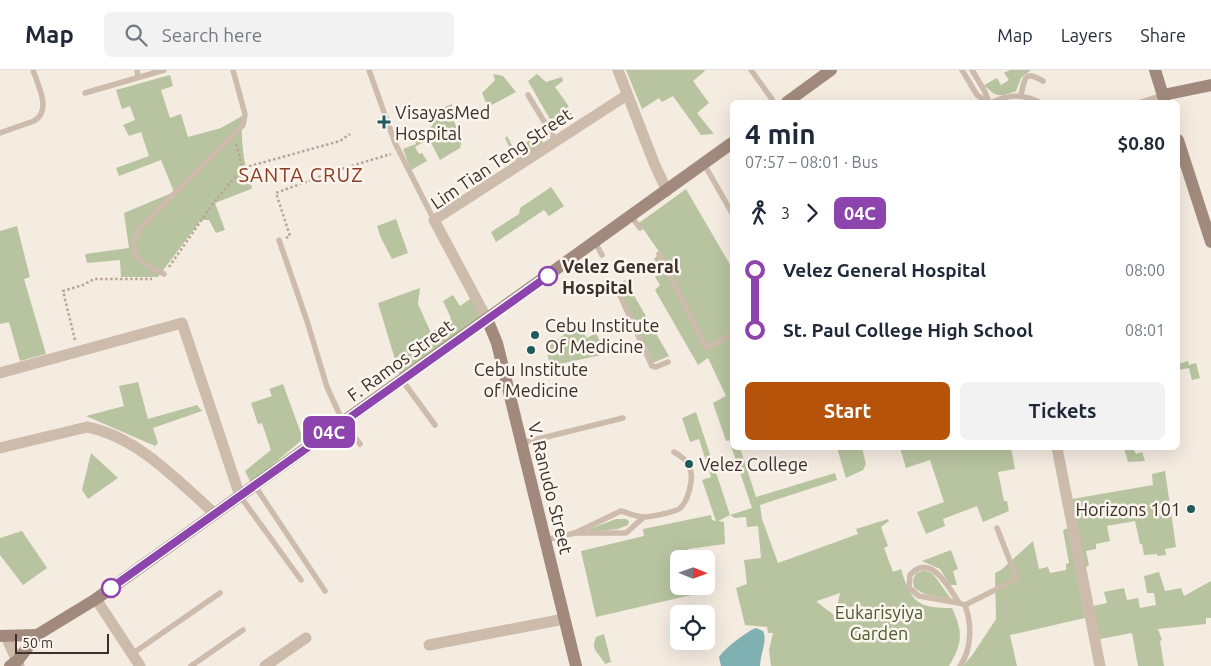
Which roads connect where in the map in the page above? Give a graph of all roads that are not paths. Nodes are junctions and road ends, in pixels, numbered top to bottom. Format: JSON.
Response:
{"nodes":[{"id":1,"x":34,"y":70,"type":"edge"},
{"id":2,"x":137,"y":70,"type":"edge"},
{"id":3,"x":164,"y":70,"type":"edge"},
{"id":4,"x":233,"y":70,"type":"edge"},
{"id":5,"x":369,"y":70,"type":"edge"},
{"id":6,"x":618,"y":70,"type":"edge"},
{"id":7,"x":751,"y":70,"type":"edge"},
{"id":8,"x":831,"y":70,"type":"edge"},
{"id":9,"x":962,"y":70,"type":"edge"},
{"id":10,"x":972,"y":70,"type":"edge"},
{"id":11,"x":1155,"y":70,"type":"edge"},
{"id":12,"x":138,"y":77,"type":"junction"},
{"id":13,"x":1043,"y":81,"type":"dead end"},
{"id":14,"x":1211,"y":85,"type":"edge"},
{"id":15,"x":85,"y":93,"type":"dead end"},
{"id":16,"x":528,"y":95,"type":"dead end"},
{"id":17,"x":627,"y":95,"type":"junction"},
{"id":18,"x":1020,"y":95,"type":"junction"},
{"id":19,"x":1164,"y":99,"type":"edge"},
{"id":20,"x":773,"y":100,"type":"edge"},
{"id":21,"x":790,"y":100,"type":"edge"},
{"id":22,"x":985,"y":100,"type":"edge"},
{"id":23,"x":987,"y":100,"type":"edge"},
{"id":24,"x":997,"y":100,"type":"edge"},
{"id":25,"x":1035,"y":100,"type":"edge"},
{"id":26,"x":0,"y":133,"type":"edge"},
{"id":27,"x":556,"y":141,"type":"junction"},
{"id":28,"x":730,"y":144,"type":"edge"},
{"id":29,"x":1180,"y":146,"type":"edge"},
{"id":30,"x":704,"y":164,"type":"junction"},
{"id":31,"x":666,"y":191,"type":"junction"},
{"id":32,"x":730,"y":210,"type":"edge"},
{"id":33,"x":632,"y":216,"type":"junction"},
{"id":34,"x":434,"y":220,"type":"junction"},
{"id":35,"x":640,"y":228,"type":"dead end"},
{"id":36,"x":280,"y":240,"type":"road end"},
{"id":37,"x":595,"y":242,"type":"junction"},
{"id":38,"x":1211,"y":242,"type":"edge"},
{"id":39,"x":602,"y":254,"type":"dead end"},
{"id":40,"x":659,"y":254,"type":"dead end"},
{"id":41,"x":164,"y":274,"type":"road end"},
{"id":42,"x":615,"y":284,"type":"dead end"},
{"id":43,"x":487,"y":319,"type":"junction"},
{"id":44,"x":730,"y":336,"type":"edge"},
{"id":45,"x":668,"y":362,"type":"dead end"},
{"id":46,"x":0,"y":373,"type":"edge"},
{"id":47,"x":402,"y":380,"type":"junction"},
{"id":48,"x":623,"y":418,"type":"dead end"},
{"id":49,"x":343,"y":422,"type":"junction"},
{"id":50,"x":435,"y":425,"type":"dead end"},
{"id":51,"x":360,"y":444,"type":"dead end"},
{"id":52,"x":522,"y":444,"type":"junction"},
{"id":53,"x":0,"y":448,"type":"edge"},
{"id":54,"x":1057,"y":450,"type":"edge"},
{"id":55,"x":674,"y":452,"type":"dead end"},
{"id":56,"x":255,"y":486,"type":"junction"},
{"id":57,"x":240,"y":496,"type":"junction"},
{"id":58,"x":215,"y":514,"type":"junction"},
{"id":59,"x":644,"y":517,"type":"junction"},
{"id":60,"x":996,"y":528,"type":"dead end"},
{"id":61,"x":575,"y":533,"type":"junction"},
{"id":62,"x":545,"y":540,"type":"junction"},
{"id":63,"x":301,"y":580,"type":"dead end"},
{"id":64,"x":325,"y":591,"type":"dead end"},
{"id":65,"x":220,"y":593,"type":"dead end"},
{"id":66,"x":96,"y":599,"type":"junction"},
{"id":67,"x":962,"y":604,"type":"junction"},
{"id":68,"x":564,"y":619,"type":"junction"},
{"id":69,"x":243,"y":630,"type":"dead end"},
{"id":70,"x":37,"y":635,"type":"junction"},
{"id":71,"x":3,"y":636,"type":"edge"},
{"id":72,"x":306,"y":638,"type":"dead end"},
{"id":73,"x":429,"y":645,"type":"dead end"},
{"id":74,"x":132,"y":654,"type":"junction"},
{"id":75,"x":16,"y":664,"type":"edge"},
{"id":76,"x":140,"y":666,"type":"edge"},
{"id":77,"x":191,"y":666,"type":"edge"},
{"id":78,"x":265,"y":666,"type":"edge"},
{"id":79,"x":576,"y":666,"type":"edge"},
{"id":80,"x":960,"y":666,"type":"edge"},
{"id":81,"x":1100,"y":666,"type":"edge"}],
"edges":[{"from":1,"to":26,"type":"lane"},
{"from":2,"to":12,"type":"lane"},
{"from":3,"to":12,"type":"lane"},
{"from":4,"to":41,"type":"lane"},
{"from":5,"to":34,"type":"lane"},
{"from":6,"to":17,"type":"street"},
{"from":7,"to":20,"type":"lane"},
{"from":8,"to":21,"type":"street"},
{"from":9,"to":22,"type":"lane"},
{"from":10,"to":23,"type":"lane"},
{"from":11,"to":19,"type":"street"},
{"from":12,"to":15,"type":"lane"},
{"from":13,"to":18,"type":"lane"},
{"from":14,"to":19,"type":"street"},
{"from":16,"to":27,"type":"lane"},
{"from":17,"to":27,"type":"street","name":"Lim Tian Teng Street"},
{"from":17,"to":31,"type":"street"},
{"from":18,"to":24,"type":"lane"},
{"from":18,"to":25,"type":"lane"},
{"from":27,"to":34,"type":"street","name":"Lim Tian Teng Street"},
{"from":28,"to":30,"type":"street","name":"F. Ramos Street"},
{"from":29,"to":38,"type":"street"},
{"from":30,"to":31,"type":"street","name":"F. Ramos Street"},
{"from":30,"to":32,"type":"lane"},
{"from":31,"to":33,"type":"street","name":"F. Ramos Street"},
{"from":33,"to":35,"type":"lane"},
{"from":33,"to":37,"type":"street","name":"F. Ramos Street"},
{"from":34,"to":43,"type":"street","name":"Lim Tian Teng Street"},
{"from":36,"to":49,"type":"lane"},
{"from":37,"to":39,"type":"lane"},
{"from":37,"to":43,"type":"street","name":"F. Ramos Street"},
{"from":40,"to":44,"type":"lane"},
{"from":42,"to":45,"type":"lane"},
{"from":43,"to":47,"type":"street","name":"F. Ramos Street"},
{"from":43,"to":52,"type":"street","name":"V. Ranudo Street"},
{"from":46,"to":57,"type":"street"},
{"from":47,"to":49,"type":"street","name":"F. Ramos Street"},
{"from":47,"to":50,"type":"lane"},
{"from":48,"to":52,"type":"lane"},
{"from":49,"to":51,"type":"lane"},
{"from":49,"to":56,"type":"street","name":"F. Ramos Street"},
{"from":52,"to":62,"type":"street","name":"V. Ranudo Street"},
{"from":53,"to":58,"type":"street"},
{"from":54,"to":81,"type":"street"},
{"from":55,"to":59,"type":"lane"},
{"from":56,"to":57,"type":"street","name":"F. Ramos Street"},
{"from":56,"to":64,"type":"lane"},
{"from":57,"to":58,"type":"street","name":"F. Ramos Street"},
{"from":57,"to":63,"type":"lane"},
{"from":58,"to":66,"type":"street","name":"F. Ramos Street"},
{"from":59,"to":61,"type":"lane"},
{"from":59,"to":61,"type":"lane"},
{"from":60,"to":67,"type":"lane"},
{"from":61,"to":62,"type":"lane"},
{"from":62,"to":68,"type":"street","name":"V. Ranudo Street"},
{"from":65,"to":74,"type":"lane"},
{"from":66,"to":70,"type":"street","name":"F. Ramos Street"},
{"from":66,"to":74,"type":"street"},
{"from":67,"to":67,"type":"lane"},
{"from":67,"to":80,"type":"lane"},
{"from":68,"to":73,"type":"street"},
{"from":68,"to":79,"type":"street","name":"V. Ranudo Street"},
{"from":69,"to":77,"type":"lane"},
{"from":70,"to":71,"type":"street"},
{"from":70,"to":75,"type":"street","name":"F. Ramos Street"},
{"from":71,"to":75,"type":"street"},
{"from":72,"to":78,"type":"street"},
{"from":74,"to":76,"type":"street"}]}
